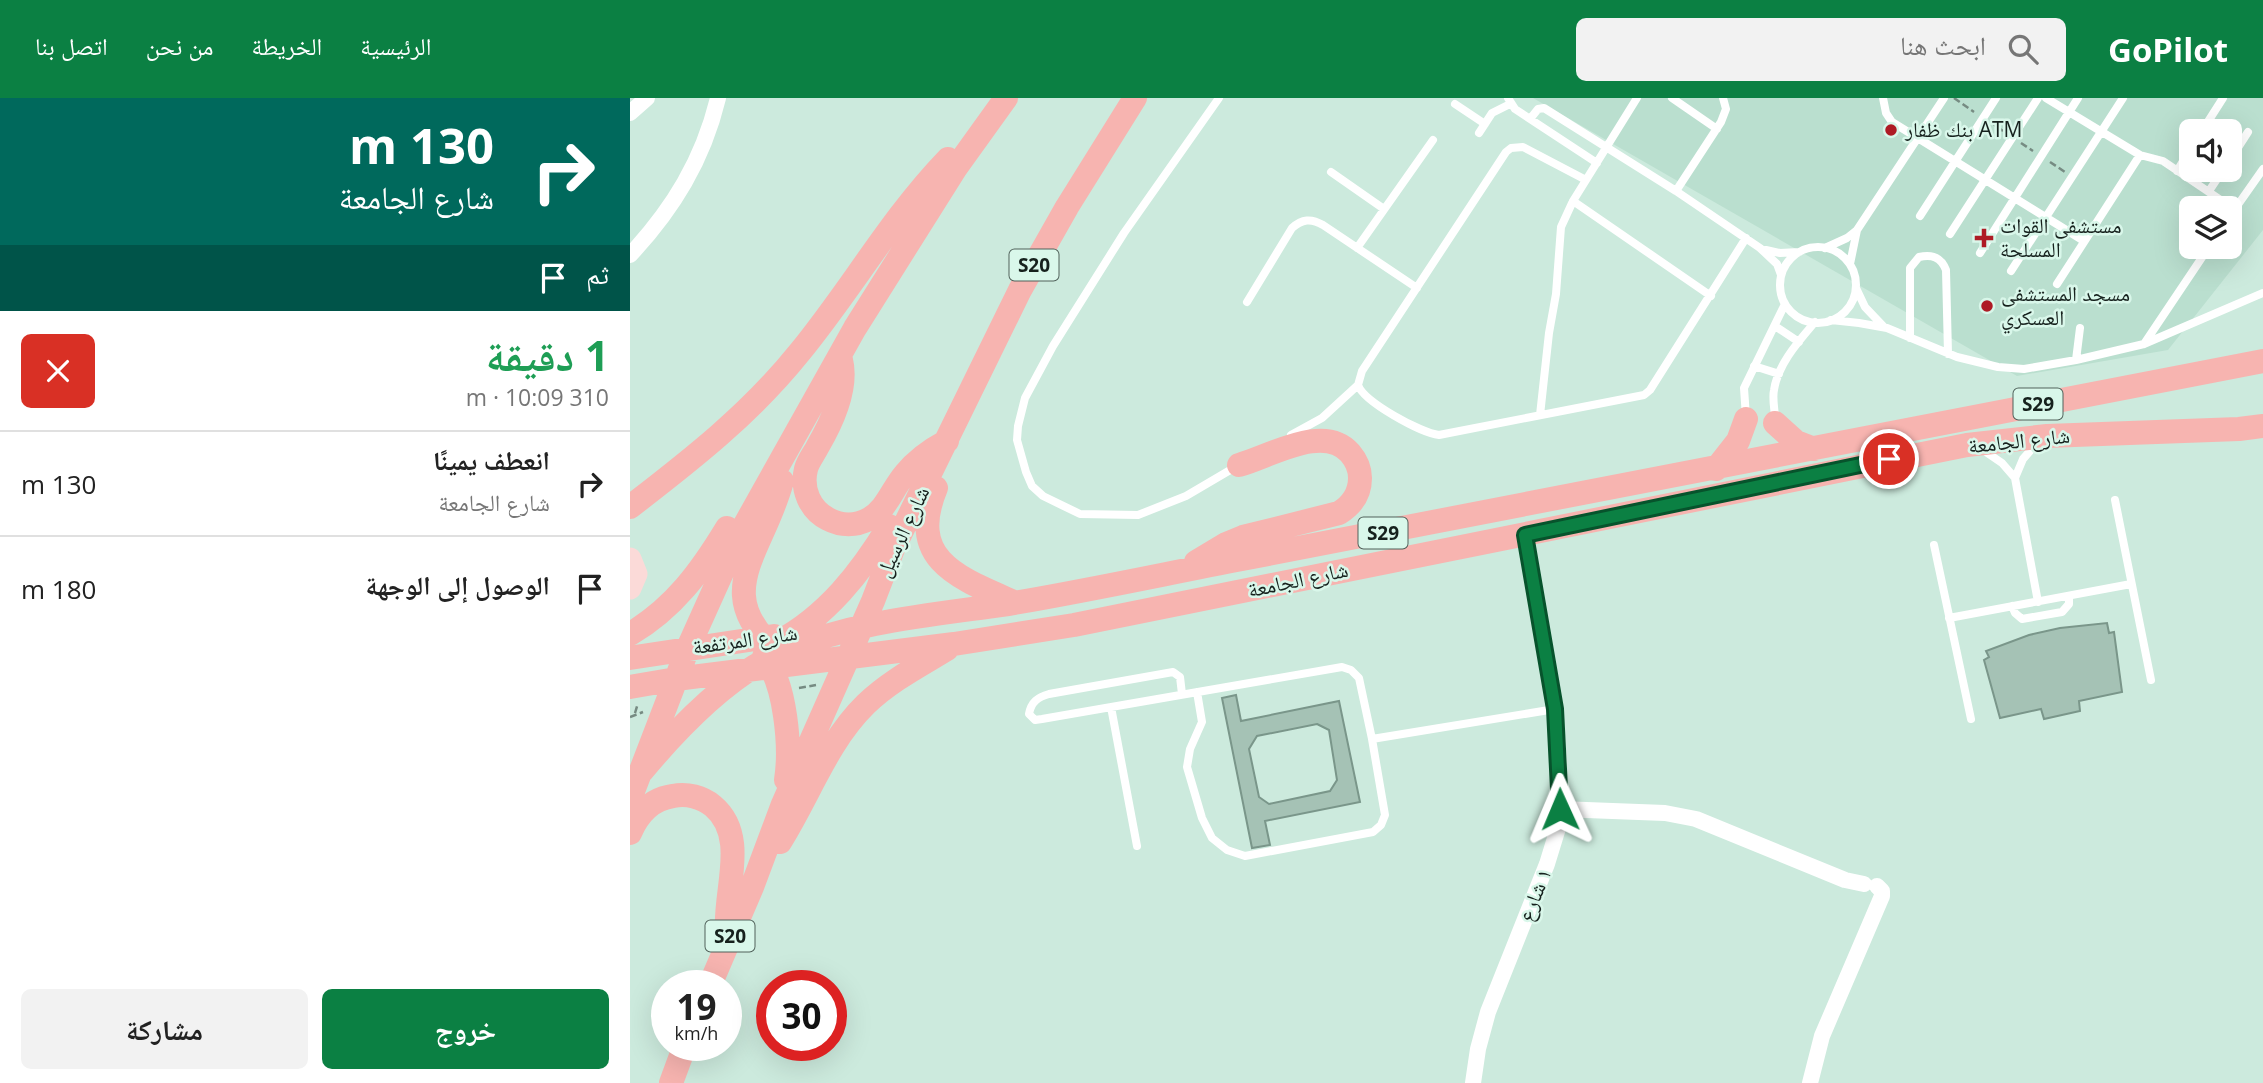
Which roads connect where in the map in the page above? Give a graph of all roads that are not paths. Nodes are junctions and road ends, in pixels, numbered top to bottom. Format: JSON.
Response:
{"nodes":[{"id":1,"x":647,"y":98,"type":"edge"},
{"id":2,"x":718,"y":98,"type":"edge"},
{"id":3,"x":1135,"y":98,"type":"edge"},
{"id":4,"x":1219,"y":98,"type":"edge"},
{"id":5,"x":1637,"y":98,"type":"edge"},
{"id":6,"x":1672,"y":98,"type":"edge"},
{"id":7,"x":1723,"y":98,"type":"edge"},
{"id":8,"x":1883,"y":98,"type":"edge"},
{"id":9,"x":1944,"y":98,"type":"edge"},
{"id":10,"x":1996,"y":98,"type":"edge"},
{"id":11,"x":2038,"y":98,"type":"edge"},
{"id":12,"x":2046,"y":98,"type":"edge"},
{"id":13,"x":2078,"y":98,"type":"edge"},
{"id":14,"x":2123,"y":98,"type":"edge"},
{"id":15,"x":2223,"y":98,"type":"edge"},
{"id":16,"x":1509,"y":101,"type":"edge"},
{"id":17,"x":1002,"y":103,"type":"edge"},
{"id":18,"x":1455,"y":104,"type":"dead end"},
{"id":19,"x":630,"y":113,"type":"edge"},
{"id":20,"x":2069,"y":113,"type":"junction"},
{"id":21,"x":1530,"y":119,"type":"junction"},
{"id":22,"x":2210,"y":119,"type":"edge"},
{"id":23,"x":1485,"y":124,"type":"junction"},
{"id":24,"x":1717,"y":128,"type":"junction"},
{"id":25,"x":2101,"y":132,"type":"junction"},
{"id":26,"x":2248,"y":132,"type":"dead end"},
{"id":27,"x":1479,"y":133,"type":"dead end"},
{"id":28,"x":1917,"y":138,"type":"junction"},
{"id":29,"x":1433,"y":140,"type":"dead end"},
{"id":30,"x":2242,"y":141,"type":"edge"},
{"id":31,"x":1607,"y":147,"type":"junction"},
{"id":32,"x":2140,"y":155,"type":"junction"},
{"id":33,"x":1955,"y":162,"type":"junction"},
{"id":34,"x":1597,"y":163,"type":"junction"},
{"id":35,"x":2179,"y":168,"type":"edge"},
{"id":36,"x":2263,"y":169,"type":"edge"},
{"id":37,"x":2177,"y":171,"type":"junction"},
{"id":38,"x":1331,"y":172,"type":"dead end"},
{"id":39,"x":1586,"y":180,"type":"junction"},
{"id":40,"x":1986,"y":181,"type":"junction"},
{"id":41,"x":2214,"y":182,"type":"edge"},
{"id":42,"x":1676,"y":191,"type":"junction"},
{"id":43,"x":2208,"y":191,"type":"junction"},
{"id":44,"x":2213,"y":196,"type":"edge"},
{"id":45,"x":2016,"y":199,"type":"junction"},
{"id":46,"x":2242,"y":199,"type":"edge"},
{"id":47,"x":1573,"y":201,"type":"junction"},
{"id":48,"x":1384,"y":209,"type":"junction"},
{"id":49,"x":1920,"y":216,"type":"dead end"},
{"id":50,"x":2046,"y":218,"type":"junction"},
{"id":51,"x":1857,"y":230,"type":"junction"},
{"id":52,"x":1950,"y":234,"type":"dead end"},
{"id":53,"x":1746,"y":238,"type":"junction"},
{"id":54,"x":2084,"y":241,"type":"junction"},
{"id":55,"x":1357,"y":248,"type":"junction"},
{"id":56,"x":1760,"y":248,"type":"junction"},
{"id":57,"x":1825,"y":248,"type":"junction"},
{"id":58,"x":1800,"y":252,"type":"junction"},
{"id":59,"x":1980,"y":253,"type":"dead end"},
{"id":60,"x":630,"y":255,"type":"edge"},
{"id":61,"x":2201,"y":259,"type":"edge"},
{"id":62,"x":1850,"y":264,"type":"junction"},
{"id":63,"x":2011,"y":271,"type":"dead end"},
{"id":64,"x":1782,"y":275,"type":"junction"},
{"id":65,"x":2057,"y":284,"type":"dead end"},
{"id":66,"x":1417,"y":288,"type":"junction"},
{"id":67,"x":1856,"y":288,"type":"junction"},
{"id":68,"x":2263,"y":293,"type":"edge"},
{"id":69,"x":1711,"y":296,"type":"junction"},
{"id":70,"x":1247,"y":302,"type":"dead end"},
{"id":71,"x":1785,"y":303,"type":"junction"},
{"id":72,"x":1831,"y":320,"type":"junction"},
{"id":73,"x":1815,"y":322,"type":"junction"},
{"id":74,"x":1775,"y":326,"type":"junction"},
{"id":75,"x":1887,"y":328,"type":"junction"},
{"id":76,"x":2080,"y":328,"type":"dead end"},
{"id":77,"x":1910,"y":338,"type":"junction"},
{"id":78,"x":1799,"y":342,"type":"junction"},
{"id":79,"x":2144,"y":344,"type":"junction"},
{"id":80,"x":1948,"y":354,"type":"junction"},
{"id":81,"x":841,"y":356,"type":"junction"},
{"id":82,"x":2076,"y":360,"type":"junction"},
{"id":83,"x":2263,"y":361,"type":"edge"},
{"id":84,"x":1754,"y":366,"type":"junction"},
{"id":85,"x":1779,"y":374,"type":"junction"},
{"id":86,"x":1358,"y":385,"type":"junction"},
{"id":87,"x":974,"y":386,"type":"junction"},
{"id":88,"x":1540,"y":415,"type":"junction"},
{"id":89,"x":2263,"y":426,"type":"edge"},
{"id":90,"x":2047,"y":436,"type":"junction"},
{"id":91,"x":948,"y":440,"type":"junction"},
{"id":92,"x":1777,"y":440,"type":"junction"},
{"id":93,"x":1748,"y":443,"type":"junction"},
{"id":94,"x":1967,"y":445,"type":"junction"},
{"id":95,"x":1814,"y":449,"type":"junction"},
{"id":96,"x":786,"y":452,"type":"junction"},
{"id":97,"x":1239,"y":465,"type":"junction"},
{"id":98,"x":935,"y":466,"type":"junction"},
{"id":99,"x":1716,"y":469,"type":"junction"},
{"id":100,"x":2014,"y":478,"type":"junction"},
{"id":101,"x":2115,"y":500,"type":"dead end"},
{"id":102,"x":630,"y":507,"type":"edge"},
{"id":103,"x":1525,"y":535,"type":"junction"},
{"id":104,"x":1934,"y":545,"type":"dead end"},
{"id":105,"x":630,"y":559,"type":"edge"},
{"id":106,"x":1182,"y":571,"type":"junction"},
{"id":107,"x":2131,"y":584,"type":"junction"},
{"id":108,"x":630,"y":588,"type":"edge"},
{"id":109,"x":2069,"y":596,"type":"junction"},
{"id":110,"x":2038,"y":601,"type":"junction"},
{"id":111,"x":1015,"y":603,"type":"junction"},
{"id":112,"x":2012,"y":606,"type":"junction"},
{"id":113,"x":1949,"y":618,"type":"junction"},
{"id":114,"x":861,"y":625,"type":"junction"},
{"id":115,"x":795,"y":633,"type":"junction"},
{"id":116,"x":630,"y":634,"type":"edge"},
{"id":117,"x":954,"y":644,"type":"junction"},
{"id":118,"x":688,"y":648,"type":"junction"},
{"id":119,"x":766,"y":655,"type":"junction"},
{"id":120,"x":630,"y":658,"type":"edge"},
{"id":121,"x":847,"y":659,"type":"junction"},
{"id":122,"x":676,"y":679,"type":"junction"},
{"id":123,"x":2151,"y":680,"type":"dead end"},
{"id":124,"x":630,"y":687,"type":"edge"},
{"id":125,"x":1197,"y":692,"type":"junction"},
{"id":126,"x":1182,"y":694,"type":"junction"},
{"id":127,"x":1111,"y":706,"type":"junction"},
{"id":128,"x":1555,"y":709,"type":"junction"},
{"id":129,"x":1970,"y":719,"type":"dead end"},
{"id":130,"x":1372,"y":739,"type":"junction"},
{"id":131,"x":642,"y":771,"type":"junction"},
{"id":132,"x":630,"y":799,"type":"edge"},
{"id":133,"x":783,"y":804,"type":"junction"},
{"id":134,"x":1560,"y":809,"type":"junction"},
{"id":135,"x":630,"y":833,"type":"edge"},
{"id":136,"x":1137,"y":846,"type":"dead end"},
{"id":137,"x":752,"y":887,"type":"junction"},
{"id":138,"x":728,"y":942,"type":"junction"},
{"id":139,"x":716,"y":970,"type":"edge"},
{"id":140,"x":679,"y":1061,"type":"edge"},
{"id":141,"x":671,"y":1083,"type":"edge"},
{"id":142,"x":1473,"y":1083,"type":"edge"},
{"id":143,"x":1810,"y":1083,"type":"edge"}],
"edges":[{"from":1,"to":19,"type":"street"},
{"from":2,"to":60,"type":"street"},
{"from":3,"to":87,"type":"main road","name":"شارع الرسيل","number":"S20"},
{"from":4,"to":97,"type":"lane"},
{"from":5,"to":31,"type":"lane"},
{"from":6,"to":24,"type":"lane"},
{"from":7,"to":24,"type":"lane"},
{"from":8,"to":28,"type":"lane"},
{"from":9,"to":28,"type":"lane"},
{"from":10,"to":33,"type":"lane"},
{"from":11,"to":40,"type":"lane"},
{"from":12,"to":20,"type":"lane"},
{"from":13,"to":20,"type":"lane"},
{"from":14,"to":25,"type":"lane"},
{"from":15,"to":22,"type":"lane"},
{"from":16,"to":21,"type":"lane"},
{"from":16,"to":23,"type":"lane"},
{"from":17,"to":81,"type":"main road"},
{"from":17,"to":102,"type":"main road"},
{"from":18,"to":23,"type":"lane"},
{"from":20,"to":25,"type":"lane"},
{"from":20,"to":45,"type":"lane"},
{"from":21,"to":31,"type":"lane"},
{"from":21,"to":34,"type":"lane"},
{"from":23,"to":27,"type":"lane"},
{"from":24,"to":42,"type":"lane"},
{"from":25,"to":32,"type":"lane"},
{"from":25,"to":50,"type":"lane"},
{"from":26,"to":30,"type":"lane"},
{"from":28,"to":33,"type":"lane"},
{"from":28,"to":51,"type":"lane"},
{"from":29,"to":48,"type":"lane"},
{"from":31,"to":34,"type":"lane"},
{"from":31,"to":42,"type":"lane"},
{"from":32,"to":37,"type":"lane"},
{"from":32,"to":54,"type":"lane"},
{"from":33,"to":40,"type":"lane"},
{"from":33,"to":49,"type":"lane"},
{"from":34,"to":39,"type":"lane"},
{"from":35,"to":37,"type":"lane"},
{"from":36,"to":46,"type":"lane"},
{"from":37,"to":43,"type":"lane"},
{"from":38,"to":48,"type":"lane"},
{"from":39,"to":47,"type":"lane"},
{"from":39,"to":66,"type":"lane"},
{"from":40,"to":45,"type":"lane"},
{"from":40,"to":52,"type":"lane"},
{"from":41,"to":43,"type":"lane"},
{"from":42,"to":53,"type":"lane"},
{"from":43,"to":44,"type":"lane"},
{"from":45,"to":50,"type":"lane"},
{"from":45,"to":59,"type":"lane"},
{"from":47,"to":69,"type":"lane"},
{"from":47,"to":88,"type":"lane"},
{"from":48,"to":55,"type":"lane"},
{"from":50,"to":54,"type":"lane"},
{"from":50,"to":63,"type":"lane"},
{"from":51,"to":57,"type":"lane"},
{"from":51,"to":62,"type":"lane"},
{"from":53,"to":56,"type":"lane"},
{"from":53,"to":69,"type":"lane"},
{"from":54,"to":65,"type":"lane"},
{"from":55,"to":66,"type":"lane"},
{"from":55,"to":70,"type":"lane"},
{"from":56,"to":58,"type":"lane"},
{"from":56,"to":64,"type":"lane"},
{"from":57,"to":58,"type":"lane"},
{"from":57,"to":62,"type":"lane"},
{"from":58,"to":64,"type":"lane"},
{"from":61,"to":79,"type":"lane"},
{"from":62,"to":67,"type":"lane"},
{"from":64,"to":71,"type":"lane"},
{"from":66,"to":86,"type":"lane"},
{"from":67,"to":72,"type":"lane"},
{"from":67,"to":75,"type":"lane"},
{"from":68,"to":79,"type":"lane"},
{"from":69,"to":88,"type":"lane"},
{"from":71,"to":73,"type":"lane"},
{"from":71,"to":74,"type":"lane"},
{"from":72,"to":73,"type":"lane"},
{"from":72,"to":75,"type":"lane"},
{"from":73,"to":78,"type":"lane"},
{"from":74,"to":78,"type":"lane"},
{"from":74,"to":84,"type":"lane"},
{"from":75,"to":77,"type":"lane"},
{"from":76,"to":82,"type":"lane"},
{"from":77,"to":80,"type":"lane"},
{"from":77,"to":80,"type":"lane"},
{"from":78,"to":85,"type":"lane"},
{"from":79,"to":82,"type":"lane"},
{"from":80,"to":82,"type":"lane"},
{"from":81,"to":91,"type":"main road"},
{"from":81,"to":96,"type":"main road"},
{"from":81,"to":116,"type":"main road"},
{"from":83,"to":95,"type":"main road","name":"شارع الجامعة","number":"S29"},
{"from":84,"to":85,"type":"lane"},
{"from":84,"to":93,"type":"lane"},
{"from":85,"to":92,"type":"lane"},
{"from":86,"to":88,"type":"lane"},
{"from":86,"to":97,"type":"lane"},
{"from":87,"to":91,"type":"main road","name":"شارع الرسيل","number":"S20"},
{"from":87,"to":111,"type":"main road"},
{"from":89,"to":90,"type":"main road","name":"شارع الجامعة","number":"S29"},
{"from":90,"to":94,"type":"main road","name":"شارع الجامعة","number":"S29"},
{"from":90,"to":100,"type":"lane"},
{"from":91,"to":98,"type":"main road","name":"شارع الرسيل","number":"S20"},
{"from":92,"to":93,"type":"main road","name":"شارع الجامعة","number":"S29"},
{"from":92,"to":95,"type":"main road","name":"شارع الجامعة","number":"S29"},
{"from":92,"to":95,"type":"main road"},
{"from":93,"to":99,"type":"main road","name":"شارع الجامعة","number":"S29"},
{"from":93,"to":99,"type":"main road"},
{"from":94,"to":100,"type":"lane"},
{"from":94,"to":103,"type":"main road","name":"شارع الجامعة","number":"S29"},
{"from":96,"to":118,"type":"main road"},
{"from":96,"to":119,"type":"main road"},
{"from":97,"to":106,"type":"main road"},
{"from":98,"to":114,"type":"main road","name":"شارع الرسيل","number":"S20"},
{"from":98,"to":115,"type":"main road"},
{"from":99,"to":106,"type":"main road","name":"شارع الجامعة","number":"S29"},
{"from":100,"to":110,"type":"lane"},
{"from":101,"to":107,"type":"lane"},
{"from":103,"to":117,"type":"main road","name":"شارع الجامعة","number":"S29"},
{"from":103,"to":128,"type":"street","name":"١ شارع"},
{"from":104,"to":113,"type":"lane"},
{"from":105,"to":108,"type":"main road"},
{"from":106,"to":111,"type":"main road","name":"شارع الجامعة","number":"S29"},
{"from":107,"to":109,"type":"lane"},
{"from":107,"to":123,"type":"lane"},
{"from":109,"to":110,"type":"lane"},
{"from":109,"to":112,"type":"lane"},
{"from":110,"to":112,"type":"lane"},
{"from":111,"to":114,"type":"main road","number":"S29"},
{"from":112,"to":113,"type":"lane"},
{"from":113,"to":129,"type":"lane"},
{"from":114,"to":115,"type":"main road","name":"شارع المرتفعة","number":"S29"},
{"from":114,"to":119,"type":"main road"},
{"from":114,"to":121,"type":"main road","name":"شارع الرسيل","number":"S20"},
{"from":115,"to":119,"type":"main road","name":"شارع المرتفعة","number":"S29"},
{"from":117,"to":121,"type":"main road","number":"S29"},
{"from":117,"to":137,"type":"main road"},
{"from":118,"to":119,"type":"main road","name":"شارع المرتفعة","number":"S29"},
{"from":118,"to":120,"type":"main road","name":"شارع المرتفعة","number":"S29"},
{"from":118,"to":122,"type":"main road"},
{"from":119,"to":121,"type":"main road","name":"شارع المرتفعة","number":"S29"},
{"from":119,"to":122,"type":"main road","name":"شارع المرتفعة","number":"S29"},
{"from":119,"to":131,"type":"main road"},
{"from":119,"to":133,"type":"main road"},
{"from":121,"to":133,"type":"main road","name":"شارع الرسيل","number":"S20"},
{"from":122,"to":124,"type":"main road","name":"شارع المرتفعة","number":"S29"},
{"from":122,"to":131,"type":"main road"},
{"from":125,"to":126,"type":"lane"},
{"from":125,"to":130,"type":"lane"},
{"from":125,"to":130,"type":"lane"},
{"from":126,"to":127,"type":"lane"},
{"from":126,"to":127,"type":"lane"},
{"from":127,"to":136,"type":"lane"},
{"from":128,"to":130,"type":"lane"},
{"from":128,"to":134,"type":"street","name":"١ شارع"},
{"from":131,"to":132,"type":"main road"},
{"from":133,"to":137,"type":"main road","name":"شارع الرسيل","number":"S20"},
{"from":134,"to":142,"type":"street","name":"١ شارع"},
{"from":134,"to":143,"type":"street"},
{"from":135,"to":138,"type":"main road"},
{"from":137,"to":138,"type":"main road","name":"شارع الرسيل","number":"S20"},
{"from":138,"to":139,"type":"main road","name":"شارع الرسيل","number":"S20"},
{"from":140,"to":141,"type":"main road"}]}
